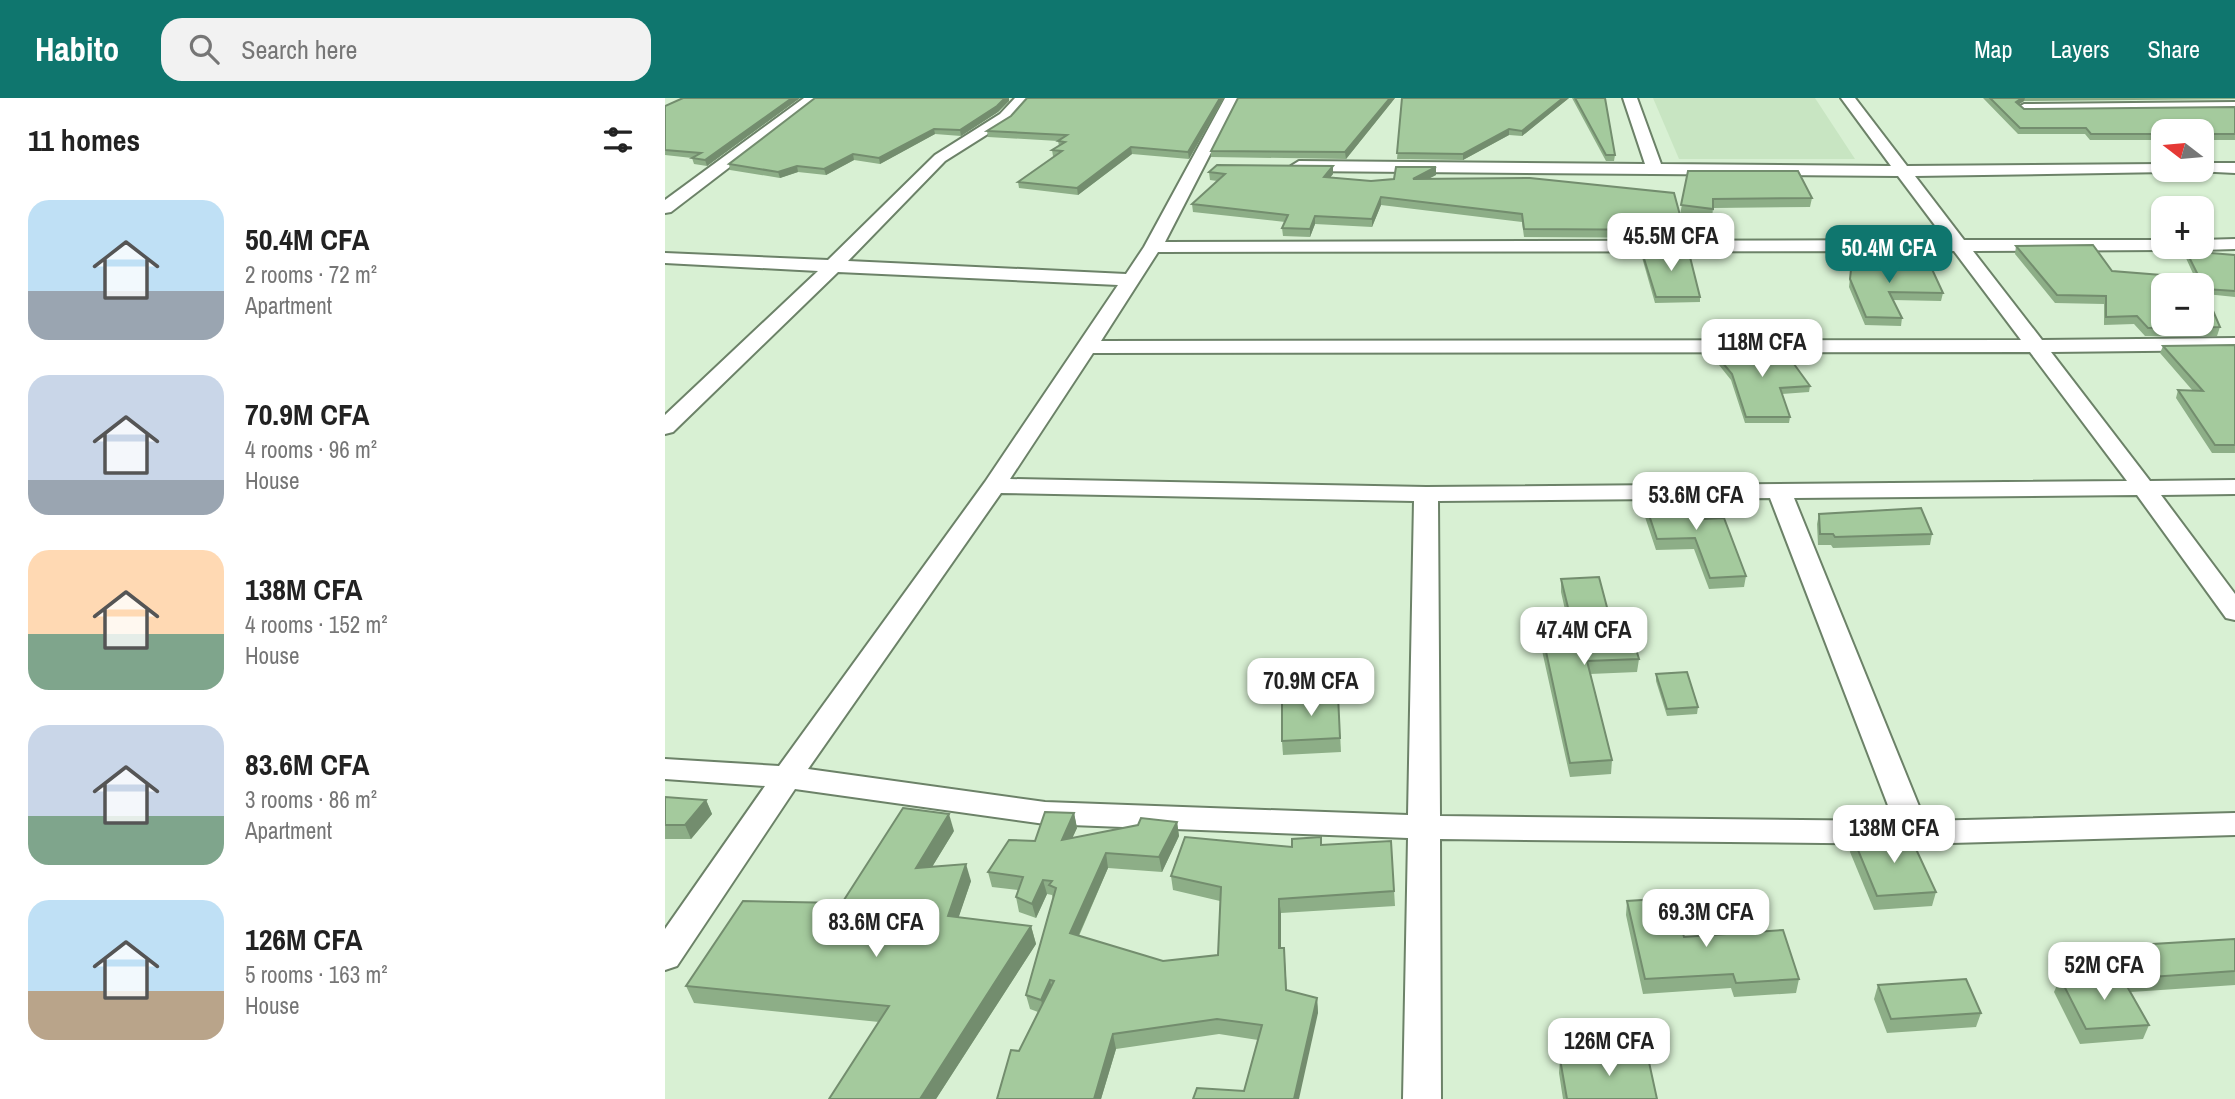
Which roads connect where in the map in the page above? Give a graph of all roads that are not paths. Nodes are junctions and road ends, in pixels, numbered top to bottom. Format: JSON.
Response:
{"nodes":[{"id":1,"x":813,"y":98,"type":"edge"},
{"id":2,"x":1023,"y":98,"type":"edge"},
{"id":3,"x":1232,"y":98,"type":"edge"},
{"id":4,"x":1630,"y":98,"type":"edge"},
{"id":5,"x":1848,"y":98,"type":"edge"},
{"id":6,"x":2235,"y":106,"type":"edge"},
{"id":7,"x":2024,"y":108,"type":"edge"},
{"id":8,"x":1279,"y":166,"type":"edge"},
{"id":9,"x":2235,"y":168,"type":"edge"},
{"id":10,"x":2151,"y":169,"type":"edge"},
{"id":11,"x":2214,"y":169,"type":"edge"},
{"id":12,"x":1654,"y":170,"type":"junction"},
{"id":13,"x":1902,"y":171,"type":"junction"},
{"id":14,"x":665,"y":208,"type":"edge"},
{"id":15,"x":2235,"y":244,"type":"edge"},
{"id":16,"x":2151,"y":245,"type":"edge"},
{"id":17,"x":2214,"y":245,"type":"edge"},
{"id":18,"x":1153,"y":247,"type":"junction"},
{"id":19,"x":1961,"y":247,"type":"junction"},
{"id":20,"x":665,"y":258,"type":"edge"},
{"id":21,"x":834,"y":265,"type":"junction"},
{"id":22,"x":1131,"y":280,"type":"junction"},
{"id":23,"x":2235,"y":344,"type":"edge"},
{"id":24,"x":2034,"y":346,"type":"junction"},
{"id":25,"x":1086,"y":347,"type":"junction"},
{"id":26,"x":665,"y":428,"type":"edge"},
{"id":27,"x":993,"y":486,"type":"junction"},
{"id":28,"x":2235,"y":487,"type":"edge"},
{"id":29,"x":2146,"y":488,"type":"junction"},
{"id":30,"x":1779,"y":491,"type":"junction"},
{"id":31,"x":1426,"y":494,"type":"junction"},
{"id":32,"x":2235,"y":612,"type":"edge"},
{"id":33,"x":665,"y":769,"type":"edge"},
{"id":34,"x":787,"y":777,"type":"junction"},
{"id":35,"x":2235,"y":824,"type":"edge"},
{"id":36,"x":1425,"y":827,"type":"junction"},
{"id":37,"x":1914,"y":833,"type":"junction"},
{"id":38,"x":665,"y":956,"type":"edge"},
{"id":39,"x":1422,"y":1099,"type":"edge"}],
"edges":[{"from":1,"to":14,"type":"street"},
{"from":2,"to":21,"type":"street"},
{"from":3,"to":18,"type":"street"},
{"from":4,"to":12,"type":"street"},
{"from":5,"to":13,"type":"street"},
{"from":6,"to":7,"type":"street"},
{"from":8,"to":12,"type":"street"},
{"from":9,"to":11,"type":"street"},
{"from":10,"to":13,"type":"street"},
{"from":12,"to":13,"type":"street"},
{"from":13,"to":19,"type":"street"},
{"from":15,"to":17,"type":"street"},
{"from":16,"to":19,"type":"street"},
{"from":18,"to":19,"type":"street"},
{"from":18,"to":22,"type":"street"},
{"from":19,"to":24,"type":"street"},
{"from":20,"to":21,"type":"street"},
{"from":21,"to":22,"type":"street"},
{"from":21,"to":26,"type":"street"},
{"from":22,"to":25,"type":"street"},
{"from":23,"to":24,"type":"street"},
{"from":24,"to":25,"type":"street"},
{"from":24,"to":29,"type":"street"},
{"from":25,"to":27,"type":"street"},
{"from":27,"to":31,"type":"street"},
{"from":27,"to":34,"type":"street"},
{"from":28,"to":29,"type":"street"},
{"from":29,"to":30,"type":"street"},
{"from":29,"to":32,"type":"street"},
{"from":30,"to":31,"type":"street"},
{"from":30,"to":37,"type":"street"},
{"from":31,"to":36,"type":"street"},
{"from":33,"to":34,"type":"street"},
{"from":34,"to":36,"type":"street"},
{"from":34,"to":38,"type":"street"},
{"from":35,"to":37,"type":"street"},
{"from":36,"to":37,"type":"street"},
{"from":36,"to":39,"type":"street"}]}
